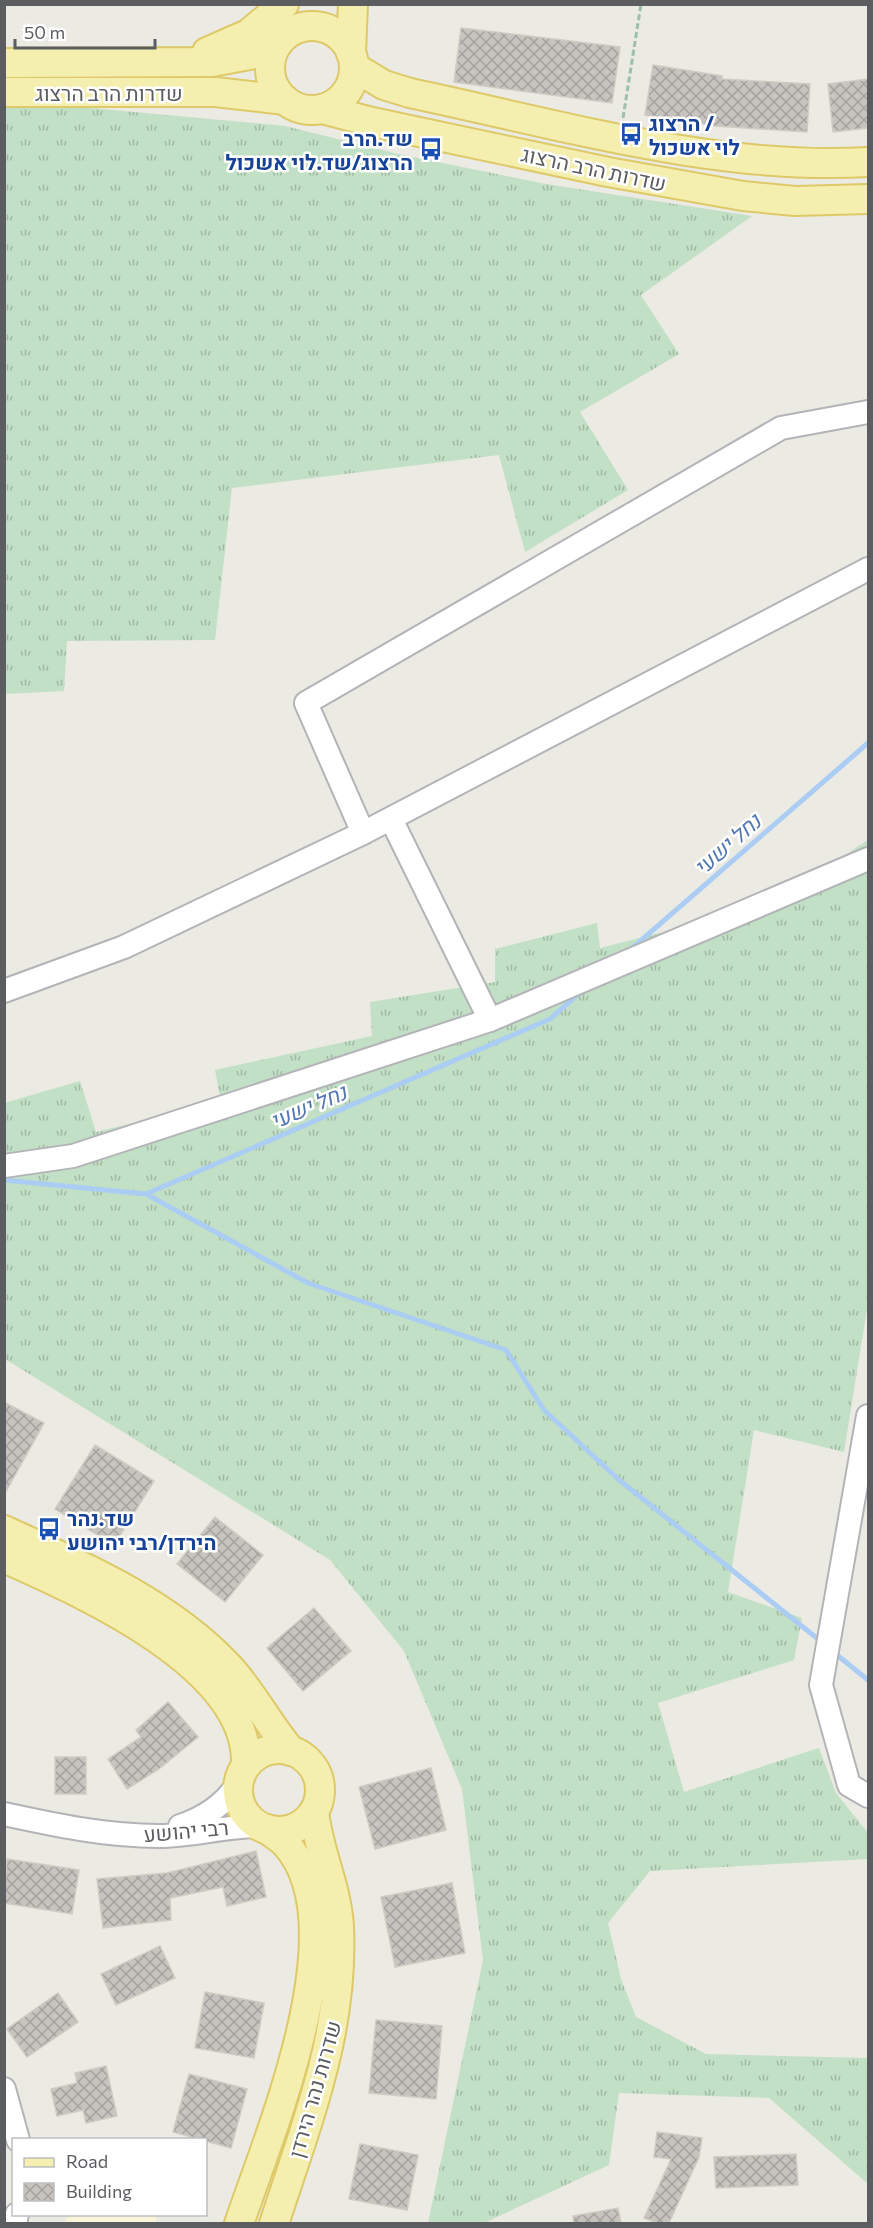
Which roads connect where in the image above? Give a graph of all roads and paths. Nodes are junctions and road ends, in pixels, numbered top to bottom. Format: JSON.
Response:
{"nodes":[{"id":1,"x":284,"y":4,"type":"edge"},
{"id":2,"x":353,"y":4,"type":"edge"},
{"id":3,"x":641,"y":4,"type":"edge"},
{"id":4,"x":299,"y":25,"type":"edge"},
{"id":5,"x":353,"y":60,"type":"junction"},
{"id":6,"x":4,"y":63,"type":"edge"},
{"id":7,"x":166,"y":63,"type":"junction"},
{"id":8,"x":4,"y":92,"type":"edge"},
{"id":9,"x":285,"y":100,"type":"junction"},
{"id":10,"x":322,"y":109,"type":"junction"},
{"id":11,"x":620,"y":137,"type":"junction"},
{"id":12,"x":868,"y":162,"type":"edge"},
{"id":13,"x":868,"y":199,"type":"edge"},
{"id":14,"x":868,"y":412,"type":"edge"},
{"id":15,"x":868,"y":569,"type":"edge"},
{"id":16,"x":391,"y":819,"type":"junction"},
{"id":17,"x":363,"y":834,"type":"junction"},
{"id":18,"x":868,"y":860,"type":"edge"},
{"id":19,"x":4,"y":991,"type":"edge"},
{"id":20,"x":490,"y":1020,"type":"junction"},
{"id":21,"x":4,"y":1166,"type":"edge"},
{"id":22,"x":868,"y":1416,"type":"edge"},
{"id":23,"x":4,"y":1530,"type":"edge"},
{"id":24,"x":4,"y":1558,"type":"edge"},
{"id":25,"x":291,"y":1751,"type":"junction"},
{"id":26,"x":242,"y":1775,"type":"junction"},
{"id":27,"x":868,"y":1796,"type":"edge"},
{"id":28,"x":314,"y":1811,"type":"junction"},
{"id":29,"x":4,"y":1814,"type":"edge"},
{"id":30,"x":263,"y":1828,"type":"junction"},
{"id":31,"x":113,"y":1833,"type":"junction"},
{"id":32,"x":4,"y":2089,"type":"edge"},
{"id":33,"x":18,"y":2138,"type":"edge"},
{"id":34,"x":239,"y":2223,"type":"edge"},
{"id":35,"x":274,"y":2223,"type":"edge"}],
"edges":[{"from":1,"to":7,"type":"main road"},
{"from":2,"to":5,"type":"main road"},
{"from":3,"to":11,"type":"path"},
{"from":4,"to":5,"type":"main road"},
{"from":4,"to":7,"type":"main road","name":"שדרות הרב הרצוג"},
{"from":4,"to":9,"type":"main road"},
{"from":5,"to":10,"type":"main road"},
{"from":5,"to":11,"type":"main road","name":"שדרות הרב הרצוג"},
{"from":6,"to":7,"type":"main road","name":"שדרות הרב הרצוג"},
{"from":8,"to":9,"type":"main road","name":"שדרות הרב הרצוג"},
{"from":9,"to":10,"type":"main road"},
{"from":10,"to":13,"type":"main road","name":"שדרות הרב הרצוג"},
{"from":11,"to":12,"type":"main road","name":"שדרות הרב הרצוג"},
{"from":14,"to":17,"type":"street"},
{"from":15,"to":16,"type":"street"},
{"from":16,"to":17,"type":"street"},
{"from":16,"to":20,"type":"street"},
{"from":17,"to":19,"type":"street"},
{"from":18,"to":20,"type":"street"},
{"from":20,"to":21,"type":"street"},
{"from":22,"to":27,"type":"street"},
{"from":23,"to":25,"type":"main road"},
{"from":24,"to":26,"type":"main road"},
{"from":25,"to":26,"type":"main road"},
{"from":25,"to":28,"type":"main road"},
{"from":26,"to":30,"type":"main road"},
{"from":26,"to":31,"type":"street","name":"רבי יהושע"},
{"from":28,"to":30,"type":"main road"},
{"from":28,"to":35,"type":"main road","name":"שדרות נהר הירדן"},
{"from":29,"to":31,"type":"street","name":"רבי יהושע"},
{"from":30,"to":31,"type":"street","name":"רבי יהושע"},
{"from":30,"to":34,"type":"main road","name":"שדרות נהר הירדן"},
{"from":32,"to":33,"type":"street"}]}
